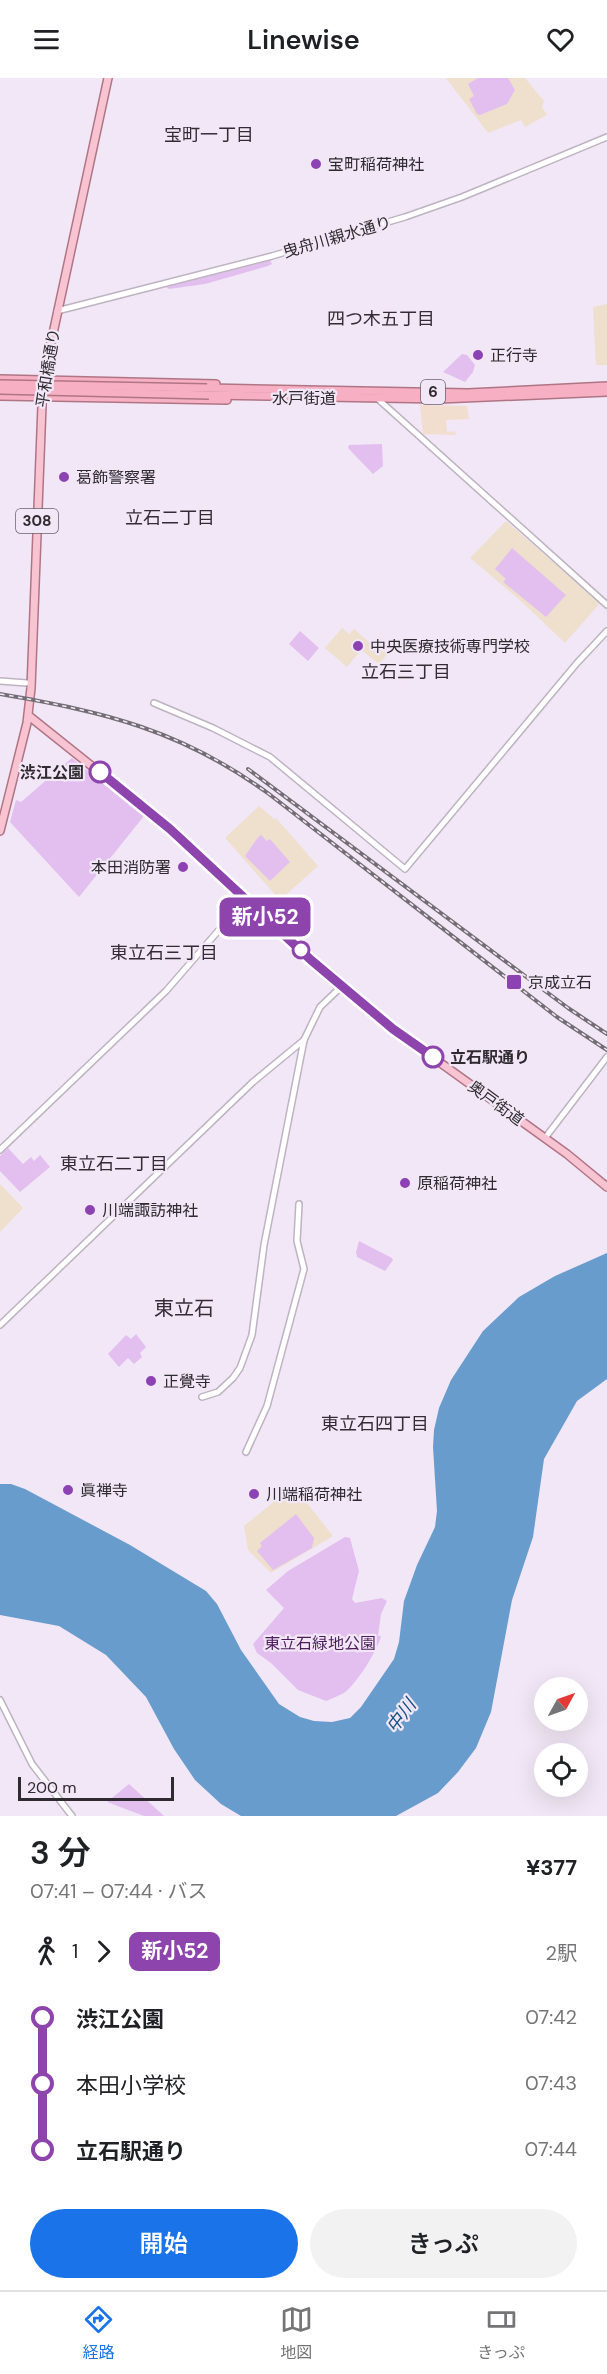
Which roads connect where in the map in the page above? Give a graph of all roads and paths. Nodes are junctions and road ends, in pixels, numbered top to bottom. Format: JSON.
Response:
{"nodes":[{"id":1,"x":108,"y":78,"type":"edge"},
{"id":2,"x":607,"y":137,"type":"edge"},
{"id":3,"x":57,"y":311,"type":"junction"},
{"id":4,"x":0,"y":379,"type":"edge"},
{"id":5,"x":43,"y":380,"type":"junction"},
{"id":6,"x":0,"y":384,"type":"edge"},
{"id":7,"x":607,"y":386,"type":"edge"},
{"id":8,"x":259,"y":389,"type":"junction"},
{"id":9,"x":0,"y":390,"type":"edge"},
{"id":10,"x":208,"y":392,"type":"junction"},
{"id":11,"x":371,"y":392,"type":"junction"},
{"id":12,"x":607,"y":392,"type":"edge"},
{"id":13,"x":389,"y":394,"type":"junction"},
{"id":14,"x":0,"y":396,"type":"edge"},
{"id":15,"x":41,"y":397,"type":"junction"},
{"id":16,"x":260,"y":398,"type":"junction"},
{"id":17,"x":378,"y":399,"type":"junction"},
{"id":18,"x":607,"y":605,"type":"edge"},
{"id":19,"x":607,"y":631,"type":"edge"},
{"id":20,"x":0,"y":681,"type":"edge"},
{"id":21,"x":28,"y":687,"type":"junction"},
{"id":22,"x":154,"y":703,"type":"dead end"},
{"id":23,"x":28,"y":716,"type":"junction"},
{"id":24,"x":0,"y":831,"type":"edge"},
{"id":25,"x":245,"y":900,"type":"junction"},
{"id":26,"x":342,"y":986,"type":"junction"},
{"id":27,"x":304,"y":1040,"type":"junction"},
{"id":28,"x":607,"y":1057,"type":"edge"},
{"id":29,"x":545,"y":1138,"type":"junction"},
{"id":30,"x":0,"y":1150,"type":"edge"},
{"id":31,"x":607,"y":1187,"type":"edge"},
{"id":32,"x":299,"y":1204,"type":"dead end"},
{"id":33,"x":0,"y":1325,"type":"edge"},
{"id":34,"x":202,"y":1397,"type":"dead end"},
{"id":35,"x":246,"y":1452,"type":"dead end"},
{"id":36,"x":0,"y":1700,"type":"edge"},
{"id":37,"x":72,"y":1816,"type":"edge"}],
"edges":[{"from":1,"to":3,"type":"main road","name":"平和橋通り","number":"308"},
{"from":2,"to":3,"type":"street","name":"曳舟川親水通り"},
{"from":3,"to":5,"type":"main road","name":"平和橋通り","number":"308"},
{"from":4,"to":5,"type":"highway"},
{"from":5,"to":8,"type":"highway"},
{"from":5,"to":15,"type":"main road","name":"平和橋通り","number":"308"},
{"from":6,"to":10,"type":"highway","name":"水戸街道","number":"6","bridge":true},
{"from":7,"to":13,"type":"highway","name":"水戸街道","number":"6"},
{"from":8,"to":10,"type":"highway","name":"水戸街道","number":"6"},
{"from":8,"to":11,"type":"highway","name":"水戸街道","number":"6"},
{"from":9,"to":10,"type":"highway","name":"水戸街道","number":"6","bridge":true},
{"from":10,"to":16,"type":"highway","name":"水戸街道","number":"6"},
{"from":11,"to":13,"type":"highway","name":"水戸街道","number":"6"},
{"from":11,"to":17,"type":"highway"},
{"from":12,"to":13,"type":"highway","name":"水戸街道","number":"6"},
{"from":13,"to":17,"type":"highway"},
{"from":14,"to":15,"type":"highway"},
{"from":15,"to":16,"type":"highway"},
{"from":15,"to":21,"type":"main road","name":"平和橋通り","number":"308"},
{"from":16,"to":17,"type":"highway","name":"水戸街道","number":"6"},
{"from":17,"to":18,"type":"street"},
{"from":19,"to":22,"type":"street"},
{"from":20,"to":21,"type":"street"},
{"from":21,"to":23,"type":"main road","name":"平和橋通り","number":"308"},
{"from":23,"to":24,"type":"main road","name":"平和橋通り","number":"308"},
{"from":23,"to":25,"type":"main road","name":"奥戸街道"},
{"from":25,"to":26,"type":"main road","name":"奥戸街道"},
{"from":25,"to":30,"type":"street"},
{"from":26,"to":27,"type":"street"},
{"from":26,"to":29,"type":"main road","name":"奥戸街道"},
{"from":27,"to":33,"type":"street"},
{"from":27,"to":34,"type":"street"},
{"from":28,"to":29,"type":"street"},
{"from":29,"to":31,"type":"main road","name":"奥戸街道"},
{"from":32,"to":35,"type":"street"},
{"from":36,"to":37,"type":"street"}]}
